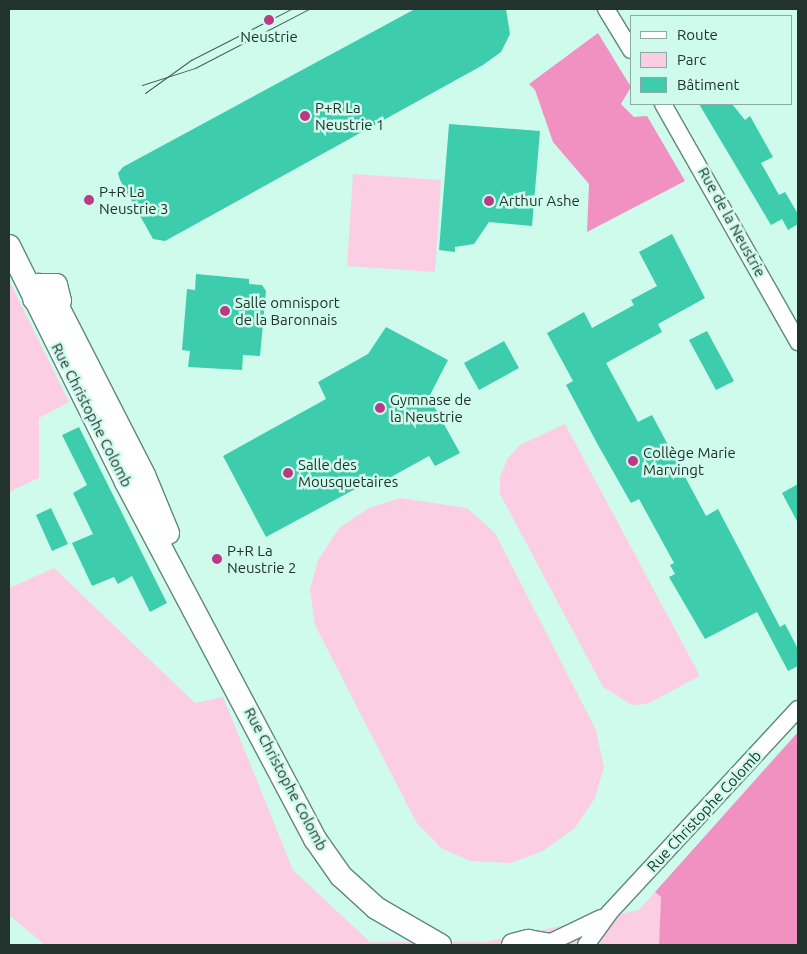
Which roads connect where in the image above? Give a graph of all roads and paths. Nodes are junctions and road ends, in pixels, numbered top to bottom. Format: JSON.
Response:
{"nodes":[{"id":1,"x":606,"y":9,"type":"edge"},
{"id":2,"x":630,"y":48,"type":"edge"},
{"id":3,"x":664,"y":105,"type":"edge"},
{"id":4,"x":9,"y":229,"type":"edge"},
{"id":5,"x":9,"y":246,"type":"edge"},
{"id":6,"x":43,"y":298,"type":"junction"},
{"id":7,"x":798,"y":342,"type":"edge"},
{"id":8,"x":798,"y":709,"type":"edge"},
{"id":9,"x":610,"y":913,"type":"junction"},
{"id":10,"x":443,"y":944,"type":"edge"},
{"id":11,"x":548,"y":944,"type":"edge"},
{"id":12,"x":513,"y":945,"type":"edge"},
{"id":13,"x":586,"y":945,"type":"edge"}],
"edges":[{"from":1,"to":2,"type":"street"},
{"from":3,"to":7,"type":"street","name":"Rue de la Neustrie"},
{"from":4,"to":6,"type":"street","name":"Rue Christophe Colomb"},
{"from":5,"to":6,"type":"street","name":"Rue Christophe Colomb"},
{"from":6,"to":10,"type":"street","name":"Rue Christophe Colomb"},
{"from":8,"to":9,"type":"street","name":"Rue Christophe Colomb"},
{"from":9,"to":11,"type":"street","name":"Rue Christophe Colomb"},
{"from":9,"to":13,"type":"street","name":"Rue Christophe Colomb"},
{"from":11,"to":12,"type":"street"}]}
